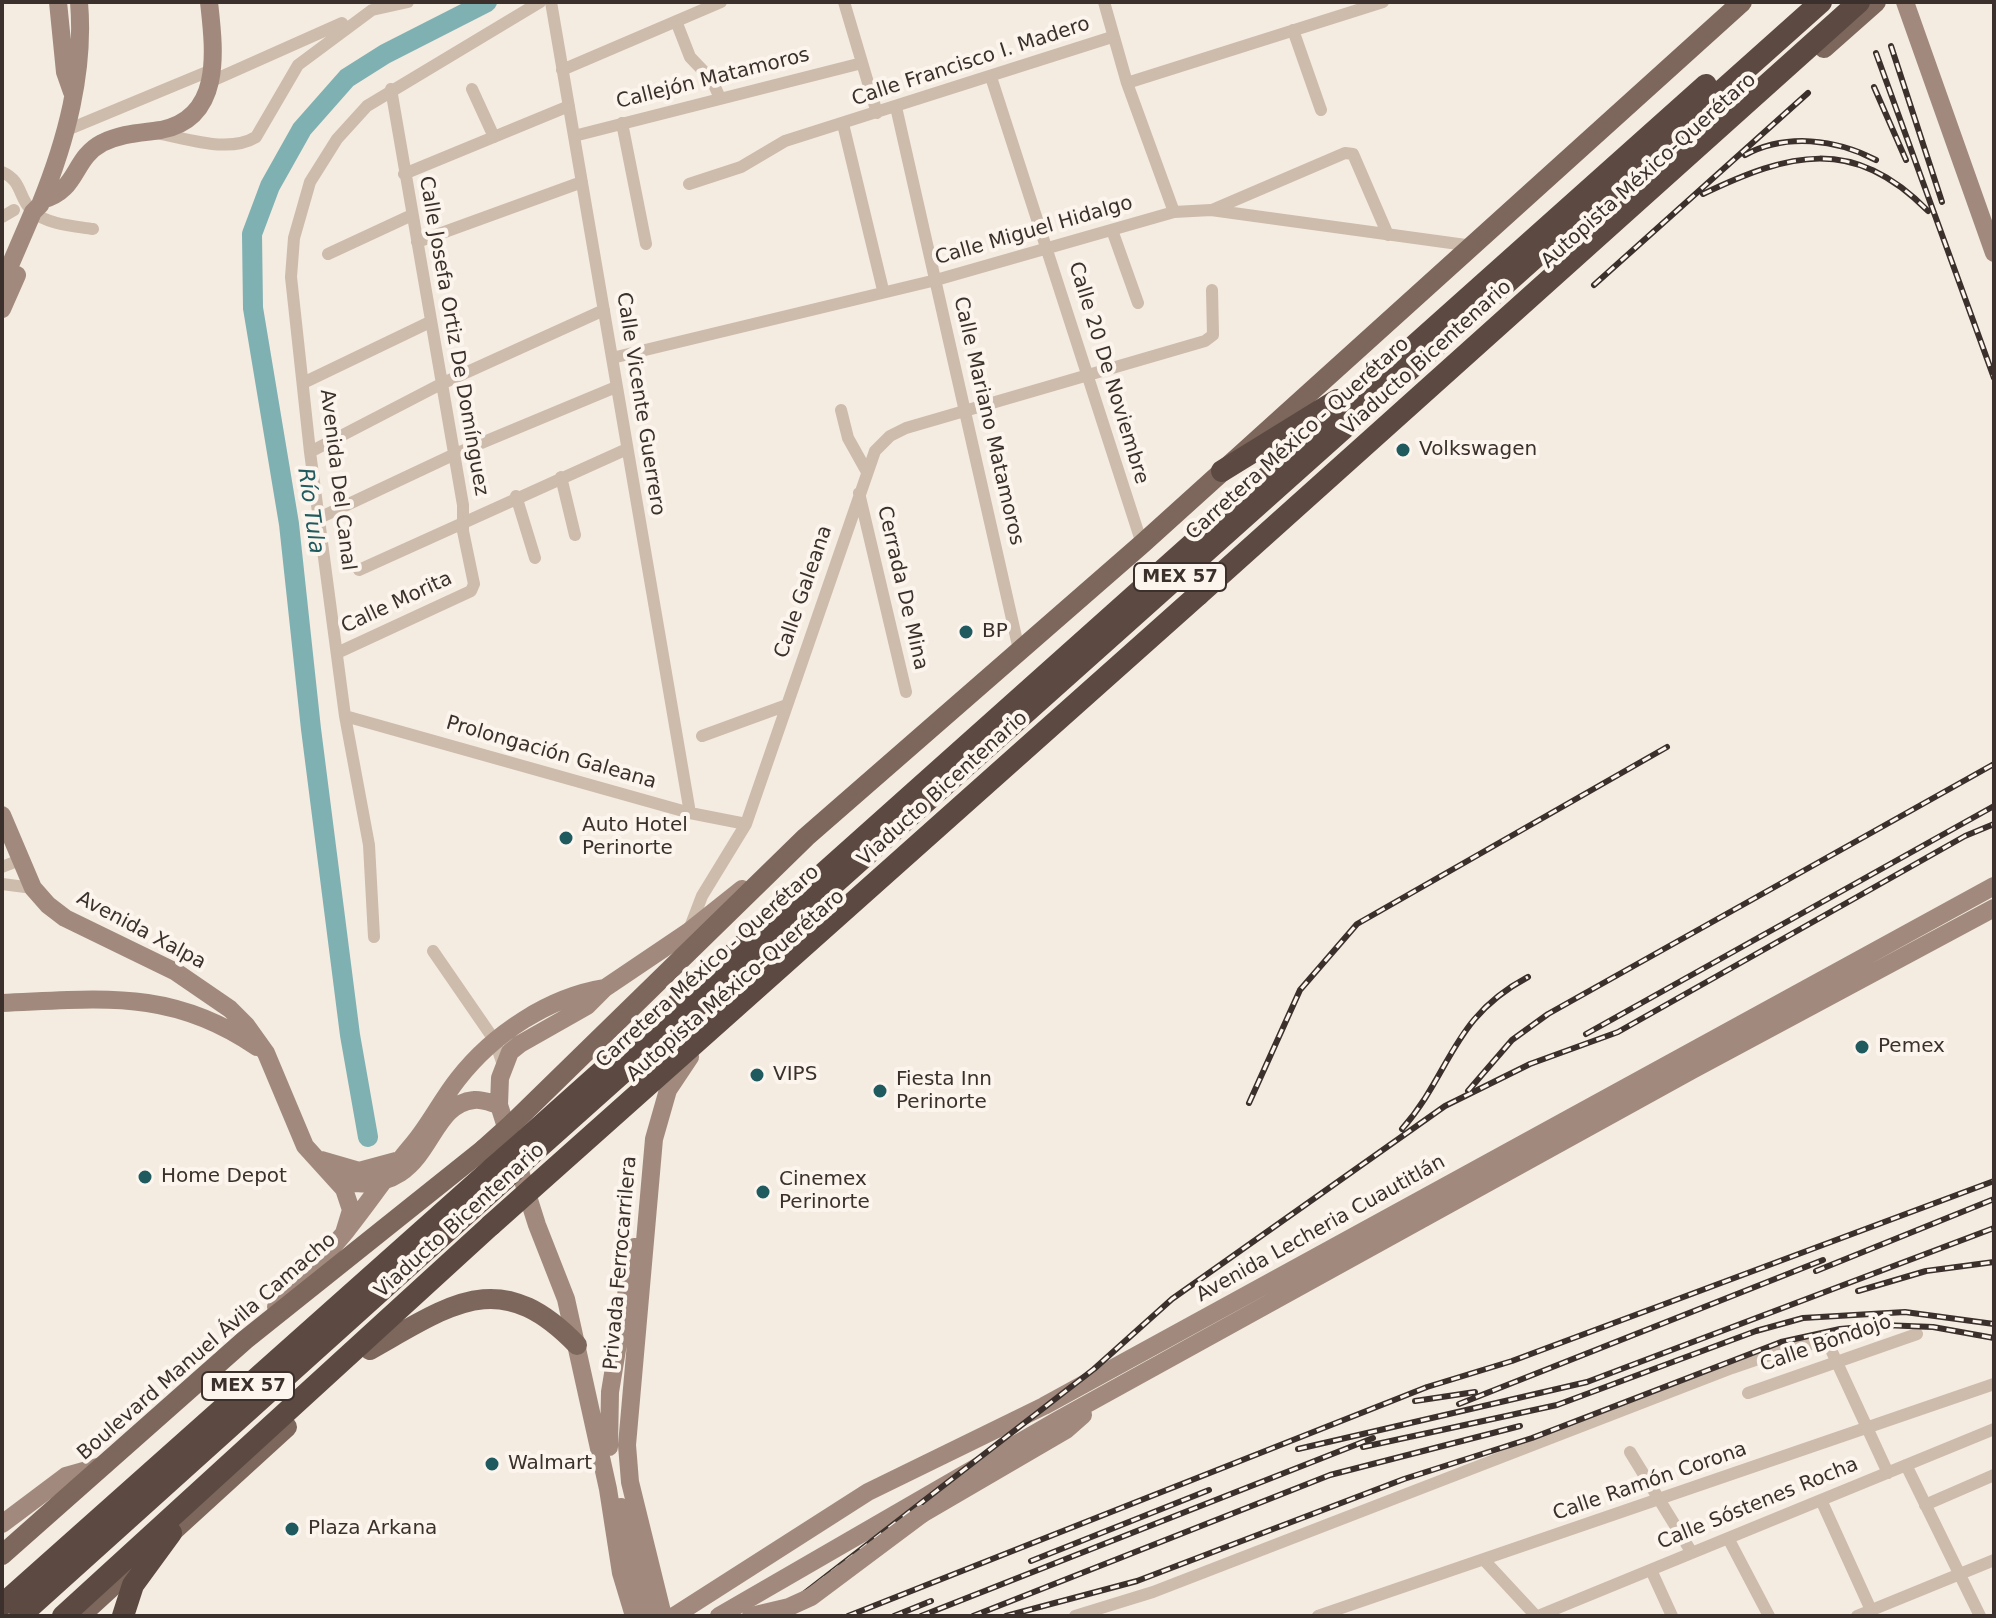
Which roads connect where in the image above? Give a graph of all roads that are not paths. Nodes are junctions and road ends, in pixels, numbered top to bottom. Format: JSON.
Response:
{"nodes":[{"id":1,"x":58,"y":2,"type":"edge"},
{"id":2,"x":79,"y":2,"type":"edge"},
{"id":3,"x":209,"y":2,"type":"edge"},
{"id":4,"x":408,"y":2,"type":"edge"},
{"id":5,"x":540,"y":2,"type":"edge"},
{"id":6,"x":551,"y":2,"type":"edge"},
{"id":7,"x":721,"y":2,"type":"edge"},
{"id":8,"x":844,"y":2,"type":"edge"},
{"id":9,"x":1383,"y":2,"type":"edge"},
{"id":10,"x":1742,"y":2,"type":"edge"},
{"id":11,"x":1799,"y":2,"type":"edge"},
{"id":12,"x":1821,"y":2,"type":"edge"},
{"id":13,"x":1845,"y":2,"type":"edge"},
{"id":14,"x":1859,"y":2,"type":"edge"},
{"id":15,"x":1876,"y":2,"type":"edge"},
{"id":16,"x":1905,"y":2,"type":"edge"},
{"id":17,"x":1105,"y":3,"type":"edge"},
{"id":18,"x":373,"y":6,"type":"edge"},
{"id":19,"x":676,"y":21,"type":"junction"},
{"id":20,"x":1293,"y":30,"type":"junction"},
{"id":21,"x":1112,"y":37,"type":"junction"},
{"id":22,"x":862,"y":63,"type":"junction"},
{"id":23,"x":1788,"y":65,"type":"junction"},
{"id":24,"x":562,"y":70,"type":"junction"},
{"id":25,"x":214,"y":74,"type":"junction"},
{"id":26,"x":991,"y":77,"type":"junction"},
{"id":27,"x":1127,"y":83,"type":"junction"},
{"id":28,"x":391,"y":89,"type":"junction"},
{"id":29,"x":472,"y":89,"type":"dead end"},
{"id":30,"x":72,"y":92,"type":"junction"},
{"id":31,"x":719,"y":96,"type":"junction"},
{"id":32,"x":569,"y":106,"type":"junction"},
{"id":33,"x":896,"y":107,"type":"junction"},
{"id":34,"x":1321,"y":110,"type":"dead end"},
{"id":35,"x":877,"y":113,"type":"junction"},
{"id":36,"x":622,"y":123,"type":"junction"},
{"id":37,"x":843,"y":124,"type":"junction"},
{"id":38,"x":67,"y":130,"type":"junction"},
{"id":39,"x":140,"y":131,"type":"junction"},
{"id":40,"x":574,"y":136,"type":"junction"},
{"id":41,"x":494,"y":137,"type":"junction"},
{"id":42,"x":2,"y":172,"type":"edge"},
{"id":43,"x":404,"y":174,"type":"junction"},
{"id":44,"x":582,"y":182,"type":"junction"},
{"id":45,"x":689,"y":184,"type":"dead end"},
{"id":46,"x":34,"y":209,"type":"junction"},
{"id":47,"x":1211,"y":210,"type":"junction"},
{"id":48,"x":1174,"y":212,"type":"junction"},
{"id":49,"x":412,"y":215,"type":"junction"},
{"id":50,"x":2,"y":217,"type":"edge"},
{"id":51,"x":93,"y":229,"type":"dead end"},
{"id":52,"x":1112,"y":230,"type":"junction"},
{"id":53,"x":1388,"y":235,"type":"junction"},
{"id":54,"x":417,"y":242,"type":"junction"},
{"id":55,"x":646,"y":244,"type":"dead end"},
{"id":56,"x":1473,"y":246,"type":"junction"},
{"id":57,"x":1048,"y":249,"type":"junction"},
{"id":58,"x":1994,"y":253,"type":"edge"},
{"id":59,"x":328,"y":254,"type":"dead end"},
{"id":60,"x":936,"y":280,"type":"junction"},
{"id":61,"x":2,"y":284,"type":"edge"},
{"id":62,"x":883,"y":290,"type":"junction"},
{"id":63,"x":1212,"y":290,"type":"dead end"},
{"id":64,"x":1138,"y":303,"type":"dead end"},
{"id":65,"x":2,"y":309,"type":"edge"},
{"id":66,"x":604,"y":310,"type":"junction"},
{"id":67,"x":430,"y":322,"type":"junction"},
{"id":68,"x":612,"y":358,"type":"junction"},
{"id":69,"x":1389,"y":368,"type":"junction"},
{"id":70,"x":1085,"y":377,"type":"junction"},
{"id":71,"x":303,"y":383,"type":"junction"},
{"id":72,"x":441,"y":384,"type":"junction"},
{"id":73,"x":616,"y":387,"type":"junction"},
{"id":74,"x":841,"y":410,"type":"dead end"},
{"id":75,"x":965,"y":411,"type":"junction"},
{"id":76,"x":627,"y":449,"type":"junction"},
{"id":77,"x":310,"y":452,"type":"junction"},
{"id":78,"x":455,"y":454,"type":"junction"},
{"id":79,"x":1309,"y":461,"type":"junction"},
{"id":80,"x":1222,"y":471,"type":"junction"},
{"id":81,"x":867,"y":472,"type":"junction"},
{"id":82,"x":561,"y":477,"type":"junction"},
{"id":83,"x":859,"y":493,"type":"junction"},
{"id":84,"x":516,"y":496,"type":"junction"},
{"id":85,"x":319,"y":518,"type":"junction"},
{"id":86,"x":465,"y":519,"type":"junction"},
{"id":87,"x":575,"y":535,"type":"dead end"},
{"id":88,"x":1142,"y":544,"type":"junction"},
{"id":89,"x":535,"y":558,"type":"dead end"},
{"id":90,"x":359,"y":570,"type":"dead end"},
{"id":91,"x":474,"y":588,"type":"joint"},
{"id":92,"x":1155,"y":636,"type":"junction"},
{"id":93,"x":1019,"y":650,"type":"junction"},
{"id":94,"x":337,"y":653,"type":"junction"},
{"id":95,"x":906,"y":692,"type":"dead end"},
{"id":96,"x":787,"y":705,"type":"junction"},
{"id":97,"x":345,"y":716,"type":"junction"},
{"id":98,"x":702,"y":736,"type":"dead end"},
{"id":99,"x":690,"y":813,"type":"junction"},
{"id":100,"x":964,"y":814,"type":"junction"},
{"id":101,"x":2,"y":815,"type":"edge"},
{"id":102,"x":746,"y":824,"type":"junction"},
{"id":103,"x":11,"y":864,"type":"edge"},
{"id":104,"x":2,"y":884,"type":"edge"},
{"id":105,"x":1994,"y":886,"type":"edge"},
{"id":106,"x":33,"y":888,"type":"junction"},
{"id":107,"x":1994,"y":908,"type":"edge"},
{"id":108,"x":374,"y":937,"type":"dead end"},
{"id":109,"x":688,"y":943,"type":"junction"},
{"id":110,"x":433,"y":951,"type":"dead end"},
{"id":111,"x":752,"y":961,"type":"junction"},
{"id":112,"x":605,"y":988,"type":"junction"},
{"id":113,"x":2,"y":1003,"type":"edge"},
{"id":114,"x":495,"y":1041,"type":"junction"},
{"id":115,"x":266,"y":1053,"type":"junction"},
{"id":116,"x":690,"y":1057,"type":"junction"},
{"id":117,"x":1688,"y":1062,"type":"junction"},
{"id":118,"x":503,"y":1065,"type":"junction"},
{"id":119,"x":499,"y":1105,"type":"junction"},
{"id":120,"x":525,"y":1137,"type":"junction"},
{"id":121,"x":319,"y":1159,"type":"junction"},
{"id":122,"x":396,"y":1161,"type":"junction"},
{"id":123,"x":495,"y":1165,"type":"junction"},
{"id":124,"x":339,"y":1181,"type":"junction"},
{"id":125,"x":381,"y":1183,"type":"junction"},
{"id":126,"x":651,"y":1191,"type":"junction"},
{"id":127,"x":344,"y":1233,"type":"junction"},
{"id":128,"x":1917,"y":1334,"type":"dead end"},
{"id":129,"x":245,"y":1340,"type":"junction"},
{"id":130,"x":577,"y":1345,"type":"junction"},
{"id":131,"x":370,"y":1350,"type":"junction"},
{"id":132,"x":1836,"y":1360,"type":"junction"},
{"id":133,"x":1994,"y":1384,"type":"edge"},
{"id":134,"x":610,"y":1392,"type":"junction"},
{"id":135,"x":1748,"y":1393,"type":"dead end"},
{"id":136,"x":1106,"y":1395,"type":"junction"},
{"id":137,"x":1866,"y":1426,"type":"junction"},
{"id":138,"x":1994,"y":1429,"type":"edge"},
{"id":139,"x":1630,"y":1452,"type":"dead end"},
{"id":140,"x":105,"y":1465,"type":"junction"},
{"id":141,"x":1906,"y":1465,"type":"junction"},
{"id":142,"x":1888,"y":1473,"type":"junction"},
{"id":143,"x":1994,"y":1475,"type":"edge"},
{"id":144,"x":1821,"y":1500,"type":"junction"},
{"id":145,"x":1660,"y":1501,"type":"junction"},
{"id":146,"x":1925,"y":1505,"type":"junction"},
{"id":147,"x":2,"y":1524,"type":"edge"},
{"id":148,"x":171,"y":1533,"type":"junction"},
{"id":149,"x":1728,"y":1538,"type":"junction"},
{"id":150,"x":1692,"y":1553,"type":"junction"},
{"id":151,"x":2,"y":1555,"type":"edge"},
{"id":152,"x":1484,"y":1560,"type":"junction"},
{"id":153,"x":1994,"y":1560,"type":"edge"},
{"id":154,"x":1651,"y":1570,"type":"junction"},
{"id":155,"x":1959,"y":1575,"type":"junction"},
{"id":156,"x":2,"y":1605,"type":"edge"},
{"id":157,"x":1871,"y":1610,"type":"junction"},
{"id":158,"x":1323,"y":1615,"type":"edge"},
{"id":159,"x":20,"y":1616,"type":"edge"},
{"id":160,"x":63,"y":1616,"type":"edge"},
{"id":161,"x":80,"y":1616,"type":"edge"},
{"id":162,"x":123,"y":1616,"type":"edge"},
{"id":163,"x":634,"y":1616,"type":"edge"},
{"id":164,"x":649,"y":1616,"type":"edge"},
{"id":165,"x":663,"y":1616,"type":"edge"},
{"id":166,"x":674,"y":1616,"type":"edge"},
{"id":167,"x":719,"y":1616,"type":"edge"},
{"id":168,"x":751,"y":1616,"type":"edge"},
{"id":169,"x":1075,"y":1616,"type":"edge"},
{"id":170,"x":1537,"y":1616,"type":"edge"},
{"id":171,"x":1672,"y":1616,"type":"edge"},
{"id":172,"x":1769,"y":1616,"type":"edge"},
{"id":173,"x":1857,"y":1616,"type":"edge"},
{"id":174,"x":1980,"y":1616,"type":"edge"}],
"edges":[{"from":1,"to":30,"type":"main road"},
{"from":2,"to":30,"type":"main road"},
{"from":3,"to":25,"type":"main road"},
{"from":4,"to":18,"type":"street"},
{"from":5,"to":28,"type":"street","name":"Avenida Del Canal"},
{"from":6,"to":24,"type":"street","name":"Calle Vicente Guerrero"},
{"from":7,"to":19,"type":"street"},
{"from":8,"to":22,"type":"street"},
{"from":9,"to":20,"type":"street"},
{"from":10,"to":56,"type":"main road"},
{"from":11,"to":69,"type":"highway","name":"Carretera México - Querétaro","number":"MEX 57"},
{"from":12,"to":79,"type":"highway","name":"Carretera México - Querétaro","number":"MEX 57"},
{"from":13,"to":23,"type":"highway"},
{"from":14,"to":23,"type":"highway","name":"Viaducto Bicentenario"},
{"from":15,"to":92,"type":"main road","name":"Autopista México-Querétaro"},
{"from":16,"to":58,"type":"main road"},
{"from":17,"to":21,"type":"street"},
{"from":18,"to":25,"type":"street"},
{"from":18,"to":39,"type":"street"},
{"from":19,"to":24,"type":"street"},
{"from":19,"to":31,"type":"street"},
{"from":20,"to":27,"type":"street"},
{"from":20,"to":34,"type":"street"},
{"from":21,"to":26,"type":"street","name":"Calle Francisco I. Madero"},
{"from":21,"to":27,"type":"street"},
{"from":22,"to":31,"type":"street","name":"Callejón Matamoros"},
{"from":22,"to":35,"type":"street"},
{"from":23,"to":92,"type":"highway","name":"Viaducto Bicentenario","bridge":true},
{"from":24,"to":32,"type":"street","name":"Calle Vicente Guerrero"},
{"from":25,"to":38,"type":"street"},
{"from":25,"to":39,"type":"main road"},
{"from":26,"to":33,"type":"street","name":"Calle Francisco I. Madero"},
{"from":26,"to":57,"type":"street","name":"Calle 20 De Noviembre"},
{"from":27,"to":48,"type":"street"},
{"from":28,"to":43,"type":"street","name":"Calle Josefa Ortiz De Domínguez"},
{"from":28,"to":71,"type":"street","name":"Avenida Del Canal"},
{"from":29,"to":41,"type":"street"},
{"from":30,"to":38,"type":"main road"},
{"from":31,"to":36,"type":"street","name":"Callejón Matamoros"},
{"from":32,"to":40,"type":"street","name":"Calle Vicente Guerrero"},
{"from":32,"to":41,"type":"street"},
{"from":33,"to":35,"type":"street","name":"Calle Francisco I. Madero"},
{"from":33,"to":60,"type":"street","name":"Calle Mariano Matamoros"},
{"from":35,"to":37,"type":"street","name":"Calle Francisco I. Madero"},
{"from":36,"to":40,"type":"street","name":"Callejón Matamoros"},
{"from":36,"to":55,"type":"street"},
{"from":37,"to":45,"type":"street","name":"Calle Francisco I. Madero"},
{"from":37,"to":62,"type":"street"},
{"from":38,"to":46,"type":"main road"},
{"from":39,"to":46,"type":"main road"},
{"from":40,"to":44,"type":"street","name":"Calle Vicente Guerrero"},
{"from":41,"to":43,"type":"street"},
{"from":42,"to":46,"type":"street"},
{"from":43,"to":49,"type":"street","name":"Calle Josefa Ortiz De Domínguez"},
{"from":44,"to":54,"type":"street"},
{"from":44,"to":66,"type":"street","name":"Calle Vicente Guerrero"},
{"from":46,"to":50,"type":"street"},
{"from":46,"to":51,"type":"street"},
{"from":46,"to":61,"type":"main road"},
{"from":46,"to":65,"type":"main road"},
{"from":47,"to":48,"type":"street","name":"Calle Miguel Hidalgo"},
{"from":47,"to":53,"type":"street","name":"Calle Miguel Hidalgo"},
{"from":47,"to":53,"type":"street"},
{"from":48,"to":52,"type":"street","name":"Calle Miguel Hidalgo"},
{"from":49,"to":54,"type":"street","name":"Calle Josefa Ortiz De Domínguez"},
{"from":49,"to":59,"type":"street"},
{"from":52,"to":57,"type":"street","name":"Calle Miguel Hidalgo"},
{"from":52,"to":64,"type":"street"},
{"from":53,"to":56,"type":"street","name":"Calle Miguel Hidalgo"},
{"from":54,"to":67,"type":"street","name":"Calle Josefa Ortiz De Domínguez"},
{"from":56,"to":80,"type":"main road"},
{"from":57,"to":60,"type":"street","name":"Calle Miguel Hidalgo"},
{"from":57,"to":70,"type":"street","name":"Calle 20 De Noviembre"},
{"from":60,"to":62,"type":"street","name":"Calle Miguel Hidalgo"},
{"from":60,"to":75,"type":"street","name":"Calle Mariano Matamoros"},
{"from":62,"to":68,"type":"street","name":"Calle Miguel Hidalgo"},
{"from":63,"to":70,"type":"street","name":"Calle Galeana"},
{"from":66,"to":68,"type":"street","name":"Calle Vicente Guerrero"},
{"from":66,"to":72,"type":"street"},
{"from":67,"to":71,"type":"street"},
{"from":67,"to":72,"type":"street","name":"Calle Josefa Ortiz De Domínguez"},
{"from":68,"to":73,"type":"street","name":"Calle Vicente Guerrero"},
{"from":69,"to":80,"type":"highway"},
{"from":69,"to":120,"type":"highway","name":"Carretera México - Querétaro","number":"MEX 57"},
{"from":70,"to":75,"type":"street","name":"Calle Galeana"},
{"from":70,"to":88,"type":"street","name":"Calle 20 De Noviembre"},
{"from":71,"to":77,"type":"street","name":"Avenida Del Canal"},
{"from":72,"to":77,"type":"street"},
{"from":72,"to":78,"type":"street","name":"Calle Josefa Ortiz De Domínguez"},
{"from":73,"to":76,"type":"street","name":"Calle Vicente Guerrero"},
{"from":73,"to":78,"type":"street"},
{"from":74,"to":81,"type":"street"},
{"from":75,"to":81,"type":"street","name":"Calle Galeana"},
{"from":75,"to":93,"type":"street","name":"Calle Mariano Matamoros"},
{"from":76,"to":82,"type":"street"},
{"from":76,"to":99,"type":"street","name":"Calle Vicente Guerrero"},
{"from":77,"to":85,"type":"street","name":"Avenida Del Canal"},
{"from":78,"to":85,"type":"street"},
{"from":78,"to":86,"type":"street","name":"Calle Josefa Ortiz De Domínguez"},
{"from":79,"to":92,"type":"highway"},
{"from":79,"to":111,"type":"highway","name":"Carretera México - Querétaro","number":"MEX 57"},
{"from":80,"to":88,"type":"main road"},
{"from":81,"to":83,"type":"street","name":"Calle Galeana"},
{"from":82,"to":84,"type":"street"},
{"from":82,"to":87,"type":"street"},
{"from":83,"to":95,"type":"street","name":"Cerrada De Mina"},
{"from":83,"to":96,"type":"street","name":"Calle Galeana"},
{"from":84,"to":86,"type":"street"},
{"from":84,"to":89,"type":"street"},
{"from":85,"to":94,"type":"street","name":"Avenida Del Canal"},
{"from":86,"to":90,"type":"street"},
{"from":86,"to":91,"type":"street","name":"Calle Josefa Ortiz De Domínguez"},
{"from":88,"to":93,"type":"main road"},
{"from":91,"to":94,"type":"street","name":"Calle Morita"},
{"from":92,"to":100,"type":"main road","name":"Autopista México-Querétaro"},
{"from":92,"to":160,"type":"highway","name":"Viaducto Bicentenario","bridge":true},
{"from":93,"to":109,"type":"main road"},
{"from":94,"to":97,"type":"street","name":"Avenida Del Canal"},
{"from":96,"to":98,"type":"street"},
{"from":96,"to":102,"type":"street","name":"Calle Galeana"},
{"from":97,"to":99,"type":"street","name":"Prolongación Galeana"},
{"from":97,"to":108,"type":"street","name":"Avenida Del Canal"},
{"from":99,"to":102,"type":"street","name":"Prolongación Galeana"},
{"from":100,"to":111,"type":"highway"},
{"from":100,"to":116,"type":"main road","name":"Autopista México-Querétaro"},
{"from":101,"to":103,"type":"main road","name":"Avenida Xalpa"},
{"from":102,"to":109,"type":"street","name":"Calle Galeana"},
{"from":103,"to":106,"type":"main road","name":"Avenida Xalpa"},
{"from":104,"to":106,"type":"street"},
{"from":105,"to":117,"type":"main road","name":"Avenida Lecheria Cuautitlán"},
{"from":106,"to":115,"type":"main road","name":"Avenida Xalpa"},
{"from":107,"to":117,"type":"main road","name":"Avenida Lecheria Cuautitlán"},
{"from":109,"to":112,"type":"main road"},
{"from":109,"to":120,"type":"main road"},
{"from":110,"to":114,"type":"street"},
{"from":111,"to":120,"type":"highway","name":"Carretera México - Querétaro","number":"MEX 57"},
{"from":112,"to":114,"type":"main road"},
{"from":112,"to":118,"type":"main road"},
{"from":113,"to":115,"type":"main road"},
{"from":114,"to":118,"type":"street"},
{"from":114,"to":122,"type":"main road"},
{"from":115,"to":121,"type":"main road","name":"Avenida Xalpa"},
{"from":116,"to":126,"type":"main road","name":"Privada Ferrocarrilera"},
{"from":116,"to":131,"type":"main road","name":"Autopista México-Querétaro"},
{"from":117,"to":136,"type":"main road","name":"Avenida Lecheria Cuautitlán"},
{"from":117,"to":166,"type":"main road","name":"Avenida Lecheria Cuautitlán"},
{"from":118,"to":119,"type":"main road"},
{"from":119,"to":125,"type":"main road"},
{"from":119,"to":130,"type":"main road","name":"Privada Ferrocarrilera"},
{"from":120,"to":123,"type":"highway","name":"Carretera México - Querétaro","number":"MEX 57","bridge":true},
{"from":121,"to":122,"type":"main road"},
{"from":121,"to":124,"type":"main road","name":"Avenida Xalpa"},
{"from":122,"to":125,"type":"main road"},
{"from":123,"to":129,"type":"main road","name":"Boulevard Manuel Ávila Camacho"},
{"from":123,"to":156,"type":"highway","name":"Carretera México - Querétaro","number":"MEX 57"},
{"from":123,"to":159,"type":"highway","name":"Carretera México - Querétaro","number":"MEX 57"},
{"from":124,"to":125,"type":"main road"},
{"from":124,"to":127,"type":"main road","name":"Avenida Xalpa"},
{"from":125,"to":127,"type":"main road"},
{"from":126,"to":134,"type":"main road"},
{"from":126,"to":165,"type":"main road","name":"Privada Ferrocarrilera"},
{"from":127,"to":129,"type":"main road"},
{"from":128,"to":132,"type":"street","name":"Calle Bondojo"},
{"from":129,"to":140,"type":"main road","name":"Boulevard Manuel Ávila Camacho"},
{"from":130,"to":131,"type":"main road"},
{"from":130,"to":134,"type":"main road"},
{"from":130,"to":163,"type":"main road","name":"Privada Ferrocarrilera"},
{"from":131,"to":148,"type":"main road"},
{"from":132,"to":135,"type":"street","name":"Calle Bondojo"},
{"from":132,"to":137,"type":"street"},
{"from":132,"to":169,"type":"street"},
{"from":133,"to":137,"type":"street","name":"Calle Ramón Corona"},
{"from":134,"to":164,"type":"main road"},
{"from":136,"to":167,"type":"main road","name":"Avenida Lecheria Cuautitlán"},
{"from":136,"to":168,"type":"main road","bridge":true},
{"from":137,"to":142,"type":"street"},
{"from":137,"to":145,"type":"street","name":"Calle Ramón Corona"},
{"from":138,"to":141,"type":"street","name":"Calle Sóstenes Rocha"},
{"from":139,"to":145,"type":"street"},
{"from":140,"to":147,"type":"main road"},
{"from":140,"to":151,"type":"main road","name":"Boulevard Manuel Ávila Camacho"},
{"from":141,"to":142,"type":"street","name":"Calle Sóstenes Rocha"},
{"from":141,"to":146,"type":"street"},
{"from":142,"to":144,"type":"street","name":"Calle Sóstenes Rocha"},
{"from":143,"to":146,"type":"street"},
{"from":144,"to":149,"type":"street","name":"Calle Sóstenes Rocha"},
{"from":144,"to":157,"type":"street"},
{"from":145,"to":150,"type":"street"},
{"from":145,"to":152,"type":"street","name":"Calle Ramón Corona"},
{"from":146,"to":155,"type":"street"},
{"from":148,"to":161,"type":"main road"},
{"from":148,"to":162,"type":"highway"},
{"from":149,"to":150,"type":"street","name":"Calle Sóstenes Rocha"},
{"from":149,"to":172,"type":"street"},
{"from":150,"to":154,"type":"street","name":"Calle Sóstenes Rocha"},
{"from":152,"to":158,"type":"street","name":"Calle Ramón Corona"},
{"from":152,"to":170,"type":"street"},
{"from":153,"to":155,"type":"street"},
{"from":154,"to":170,"type":"street","name":"Calle Sóstenes Rocha"},
{"from":154,"to":171,"type":"street"},
{"from":155,"to":157,"type":"street"},
{"from":155,"to":174,"type":"street"},
{"from":157,"to":173,"type":"street"}]}
